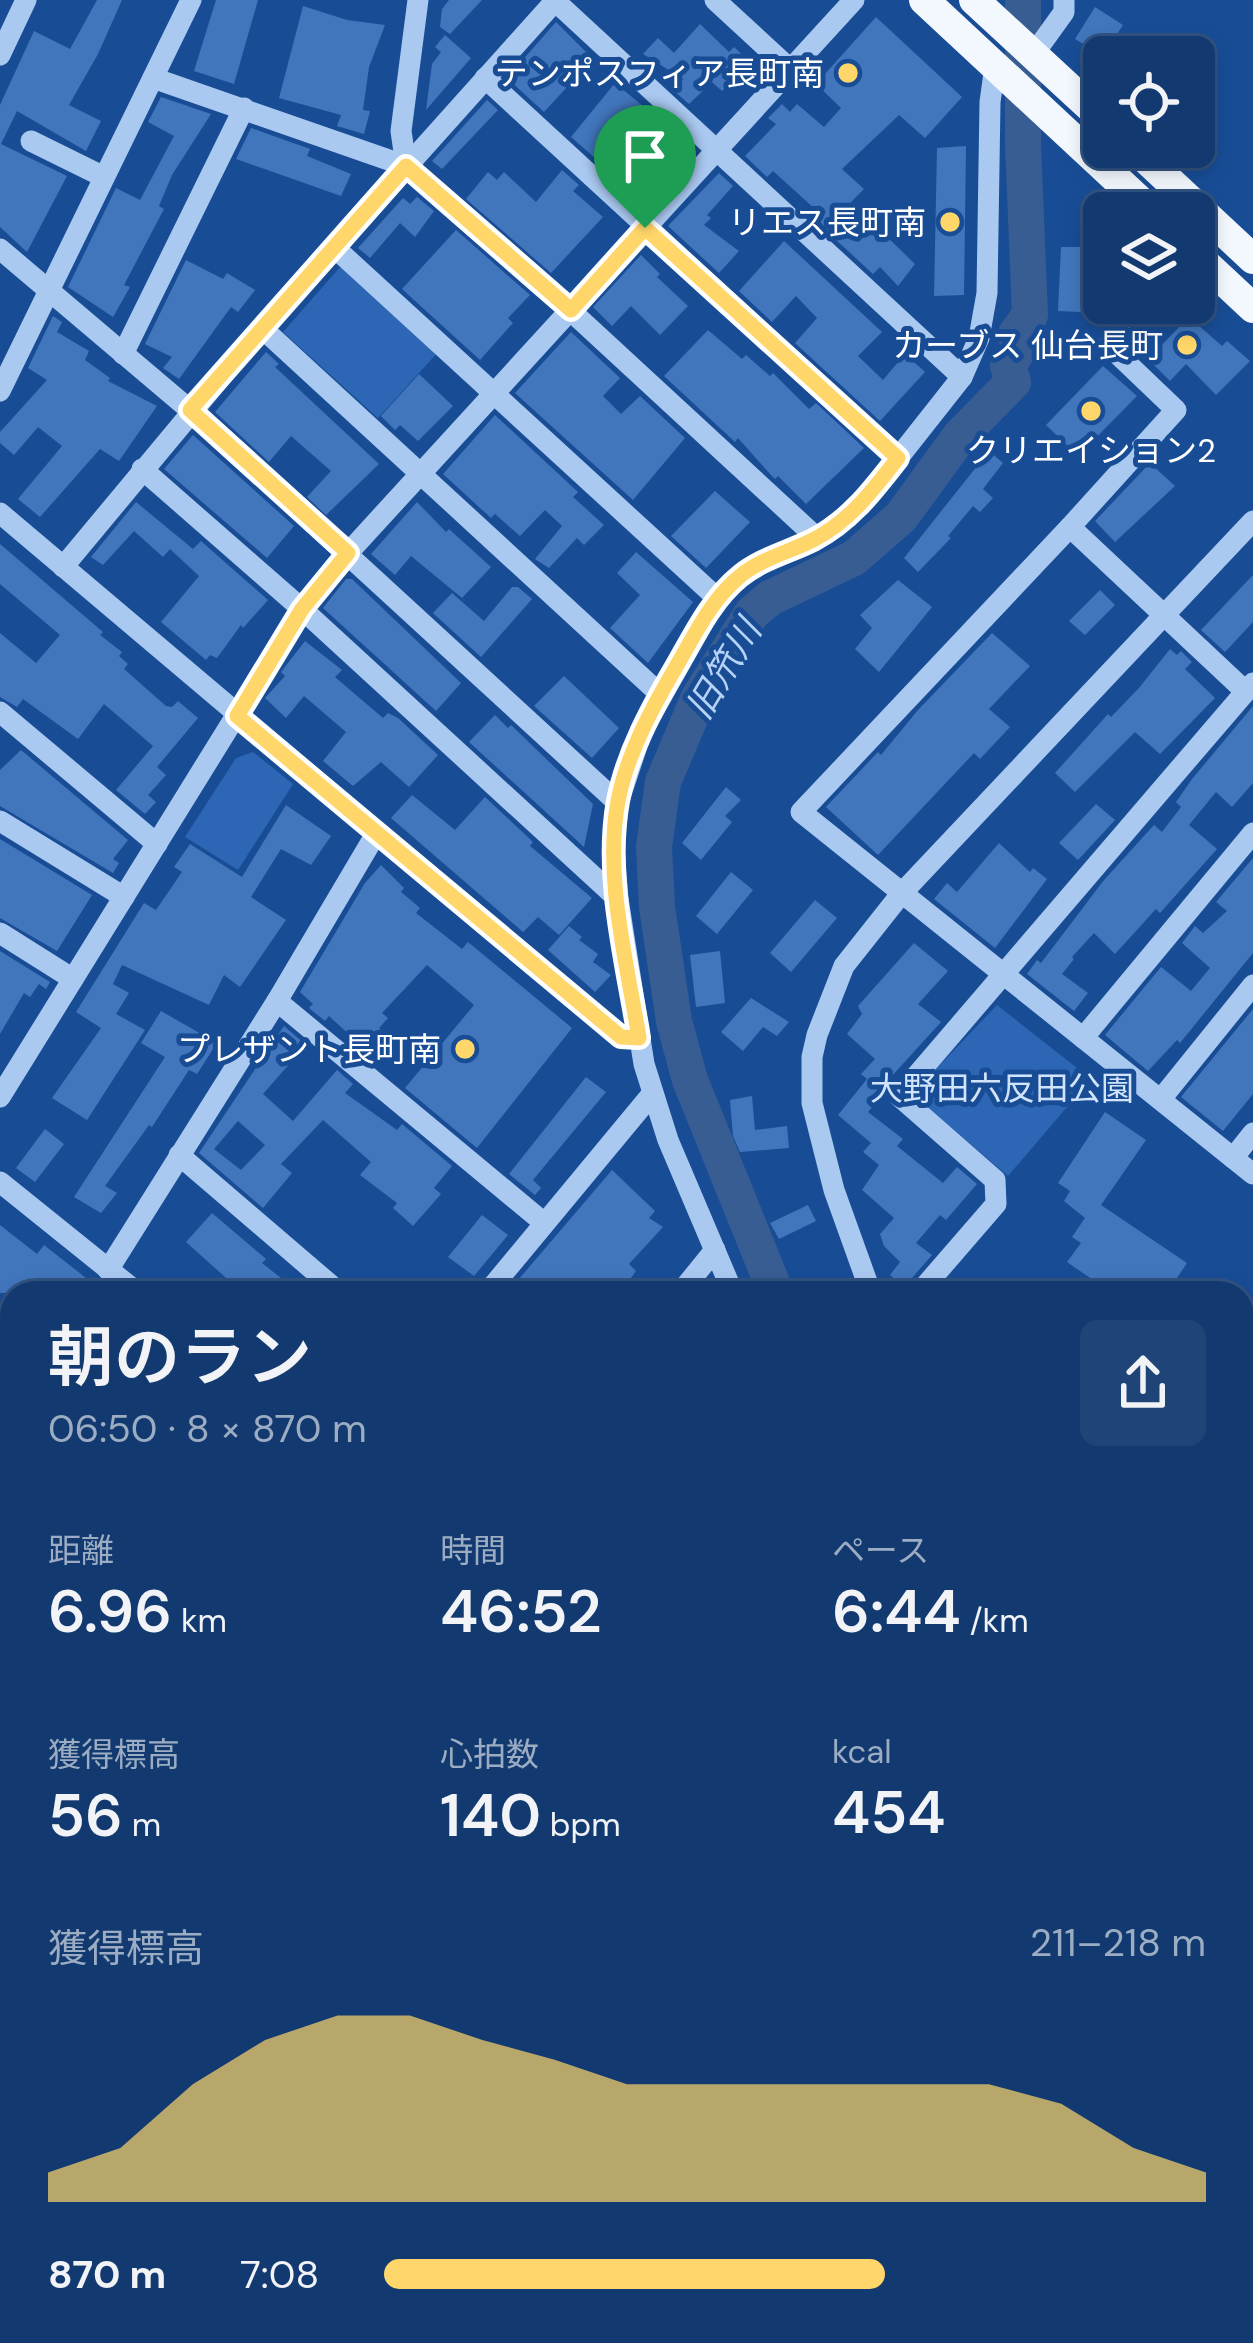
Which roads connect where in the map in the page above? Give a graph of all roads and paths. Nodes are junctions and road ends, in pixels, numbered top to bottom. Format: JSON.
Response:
{"nodes":[{"id":1,"x":26,"y":0,"type":"edge"},
{"id":2,"x":191,"y":0,"type":"edge"},
{"id":3,"x":555,"y":0,"type":"edge"},
{"id":4,"x":715,"y":0,"type":"edge"},
{"id":5,"x":854,"y":0,"type":"edge"},
{"id":6,"x":924,"y":0,"type":"edge"},
{"id":7,"x":1064,"y":0,"type":"edge"},
{"id":8,"x":412,"y":1,"type":"edge"},
{"id":9,"x":984,"y":10,"type":"edge"},
{"id":10,"x":0,"y":55,"type":"edge"},
{"id":11,"x":1039,"y":61,"type":"junction"},
{"id":12,"x":791,"y":70,"type":"junction"},
{"id":13,"x":999,"y":70,"type":"junction"},
{"id":14,"x":152,"y":78,"type":"junction"},
{"id":15,"x":485,"y":78,"type":"junction"},
{"id":16,"x":1083,"y":101,"type":"edge"},
{"id":17,"x":244,"y":108,"type":"junction"},
{"id":18,"x":31,"y":141,"type":"dead end"},
{"id":19,"x":717,"y":150,"type":"junction"},
{"id":20,"x":406,"y":166,"type":"junction"},
{"id":21,"x":1155,"y":168,"type":"edge"},
{"id":22,"x":104,"y":177,"type":"junction"},
{"id":23,"x":1131,"y":192,"type":"edge"},
{"id":24,"x":645,"y":228,"type":"junction"},
{"id":25,"x":334,"y":247,"type":"junction"},
{"id":26,"x":0,"y":249,"type":"edge"},
{"id":27,"x":1253,"y":260,"type":"edge"},
{"id":28,"x":1215,"y":273,"type":"edge"},
{"id":29,"x":48,"y":290,"type":"junction"},
{"id":30,"x":1253,"y":308,"type":"edge"},
{"id":31,"x":571,"y":310,"type":"junction"},
{"id":32,"x":1127,"y":324,"type":"edge"},
{"id":33,"x":262,"y":328,"type":"junction"},
{"id":34,"x":123,"y":353,"type":"junction"},
{"id":35,"x":962,"y":377,"type":"junction"},
{"id":36,"x":0,"y":391,"type":"edge"},
{"id":37,"x":494,"y":392,"type":"junction"},
{"id":38,"x":190,"y":410,"type":"junction"},
{"id":39,"x":898,"y":458,"type":"junction"},
{"id":40,"x":142,"y":469,"type":"junction"},
{"id":41,"x":420,"y":474,"type":"junction"},
{"id":42,"x":0,"y":513,"type":"edge"},
{"id":43,"x":1253,"y":521,"type":"edge"},
{"id":44,"x":1070,"y":527,"type":"junction"},
{"id":45,"x":817,"y":538,"type":"junction"},
{"id":46,"x":348,"y":553,"type":"junction"},
{"id":47,"x":63,"y":566,"type":"junction"},
{"id":48,"x":717,"y":598,"type":"junction"},
{"id":49,"x":302,"y":609,"type":"junction"},
{"id":50,"x":1165,"y":615,"type":"junction"},
{"id":51,"x":1249,"y":687,"type":"edge"},
{"id":52,"x":661,"y":695,"type":"junction"},
{"id":53,"x":237,"y":716,"type":"junction"},
{"id":54,"x":4,"y":723,"type":"edge"},
{"id":55,"x":618,"y":803,"type":"junction"},
{"id":56,"x":0,"y":821,"type":"edge"},
{"id":57,"x":377,"y":832,"type":"junction"},
{"id":58,"x":1253,"y":833,"type":"edge"},
{"id":59,"x":157,"y":844,"type":"junction"},
{"id":60,"x":901,"y":894,"type":"junction"},
{"id":61,"x":124,"y":897,"type":"junction"},
{"id":62,"x":617,"y":899,"type":"junction"},
{"id":63,"x":0,"y":933,"type":"edge"},
{"id":64,"x":1006,"y":976,"type":"junction"},
{"id":65,"x":73,"y":979,"type":"junction"},
{"id":66,"x":1253,"y":985,"type":"edge"},
{"id":67,"x":277,"y":1001,"type":"junction"},
{"id":68,"x":639,"y":1038,"type":"junction"},
{"id":69,"x":1083,"y":1038,"type":"junction"},
{"id":70,"x":2,"y":1090,"type":"edge"},
{"id":71,"x":652,"y":1094,"type":"junction"},
{"id":72,"x":1161,"y":1099,"type":"junction"},
{"id":73,"x":1253,"y":1133,"type":"edge"},
{"id":74,"x":178,"y":1155,"type":"junction"},
{"id":75,"x":1233,"y":1158,"type":"junction"},
{"id":76,"x":1253,"y":1174,"type":"edge"},
{"id":77,"x":0,"y":1182,"type":"edge"},
{"id":78,"x":543,"y":1222,"type":"junction"},
{"id":79,"x":715,"y":1250,"type":"junction"},
{"id":80,"x":108,"y":1270,"type":"junction"},
{"id":81,"x":122,"y":1281,"type":"edge"},
{"id":82,"x":311,"y":1281,"type":"edge"},
{"id":83,"x":497,"y":1281,"type":"edge"},
{"id":84,"x":690,"y":1281,"type":"edge"},
{"id":85,"x":728,"y":1281,"type":"edge"},
{"id":86,"x":867,"y":1281,"type":"edge"},
{"id":87,"x":930,"y":1281,"type":"edge"}],
"edges":[{"from":1,"to":10,"type":"street"},
{"from":2,"to":14,"type":"street"},
{"from":3,"to":15,"type":"street"},
{"from":3,"to":19,"type":"street"},
{"from":4,"to":12,"type":"street"},
{"from":5,"to":12,"type":"street"},
{"from":6,"to":13,"type":"main road"},
{"from":7,"to":11,"type":"street"},
{"from":8,"to":20,"type":"street"},
{"from":9,"to":11,"type":"main road"},
{"from":11,"to":16,"type":"main road"},
{"from":12,"to":19,"type":"street"},
{"from":13,"to":23,"type":"main road"},
{"from":13,"to":35,"type":"street"},
{"from":14,"to":17,"type":"street"},
{"from":14,"to":22,"type":"street"},
{"from":15,"to":20,"type":"street"},
{"from":15,"to":24,"type":"street"},
{"from":17,"to":20,"type":"street"},
{"from":17,"to":34,"type":"street"},
{"from":18,"to":22,"type":"street"},
{"from":19,"to":24,"type":"street"},
{"from":19,"to":35,"type":"street"},
{"from":20,"to":25,"type":"street"},
{"from":20,"to":31,"type":"street"},
{"from":21,"to":27,"type":"main road"},
{"from":22,"to":29,"type":"street"},
{"from":24,"to":31,"type":"street"},
{"from":24,"to":39,"type":"street"},
{"from":25,"to":33,"type":"street"},
{"from":25,"to":37,"type":"street"},
{"from":26,"to":29,"type":"street"},
{"from":28,"to":30,"type":"main road"},
{"from":29,"to":34,"type":"street"},
{"from":29,"to":36,"type":"street"},
{"from":31,"to":37,"type":"street"},
{"from":31,"to":45,"type":"street"},
{"from":32,"to":44,"type":"street"},
{"from":33,"to":38,"type":"street"},
{"from":33,"to":41,"type":"street"},
{"from":34,"to":38,"type":"street"},
{"from":35,"to":39,"type":"street"},
{"from":37,"to":41,"type":"street"},
{"from":37,"to":48,"type":"street"},
{"from":38,"to":40,"type":"street"},
{"from":38,"to":46,"type":"street"},
{"from":39,"to":45,"type":"street"},
{"from":40,"to":47,"type":"street"},
{"from":40,"to":49,"type":"street"},
{"from":41,"to":46,"type":"street"},
{"from":41,"to":52,"type":"street"},
{"from":42,"to":47,"type":"street"},
{"from":43,"to":50,"type":"street"},
{"from":44,"to":50,"type":"street"},
{"from":44,"to":60,"type":"street"},
{"from":45,"to":48,"type":"street"},
{"from":46,"to":49,"type":"street"},
{"from":46,"to":55,"type":"street"},
{"from":47,"to":53,"type":"street"},
{"from":48,"to":52,"type":"street"},
{"from":49,"to":53,"type":"street"},
{"from":49,"to":62,"type":"street"},
{"from":50,"to":51,"type":"street"},
{"from":50,"to":60,"type":"street"},
{"from":51,"to":64,"type":"street"},
{"from":52,"to":55,"type":"street"},
{"from":53,"to":57,"type":"street"},
{"from":53,"to":59,"type":"street"},
{"from":54,"to":59,"type":"street"},
{"from":55,"to":62,"type":"street"},
{"from":56,"to":61,"type":"street"},
{"from":57,"to":67,"type":"street"},
{"from":57,"to":68,"type":"street"},
{"from":58,"to":69,"type":"street"},
{"from":59,"to":61,"type":"street"},
{"from":60,"to":64,"type":"street"},
{"from":60,"to":86,"type":"street"},
{"from":61,"to":65,"type":"street"},
{"from":62,"to":68,"type":"street"},
{"from":63,"to":65,"type":"street"},
{"from":64,"to":69,"type":"street"},
{"from":64,"to":87,"type":"street"},
{"from":65,"to":70,"type":"street"},
{"from":66,"to":72,"type":"street"},
{"from":67,"to":74,"type":"street"},
{"from":67,"to":78,"type":"street"},
{"from":68,"to":71,"type":"street"},
{"from":69,"to":72,"type":"street"},
{"from":71,"to":78,"type":"street"},
{"from":71,"to":79,"type":"street"},
{"from":72,"to":75,"type":"street"},
{"from":73,"to":75,"type":"street"},
{"from":74,"to":80,"type":"street"},
{"from":74,"to":82,"type":"street"},
{"from":75,"to":76,"type":"street"},
{"from":77,"to":80,"type":"street"},
{"from":78,"to":83,"type":"street"},
{"from":79,"to":84,"type":"street"},
{"from":79,"to":85,"type":"street"},
{"from":80,"to":81,"type":"street"}]}
